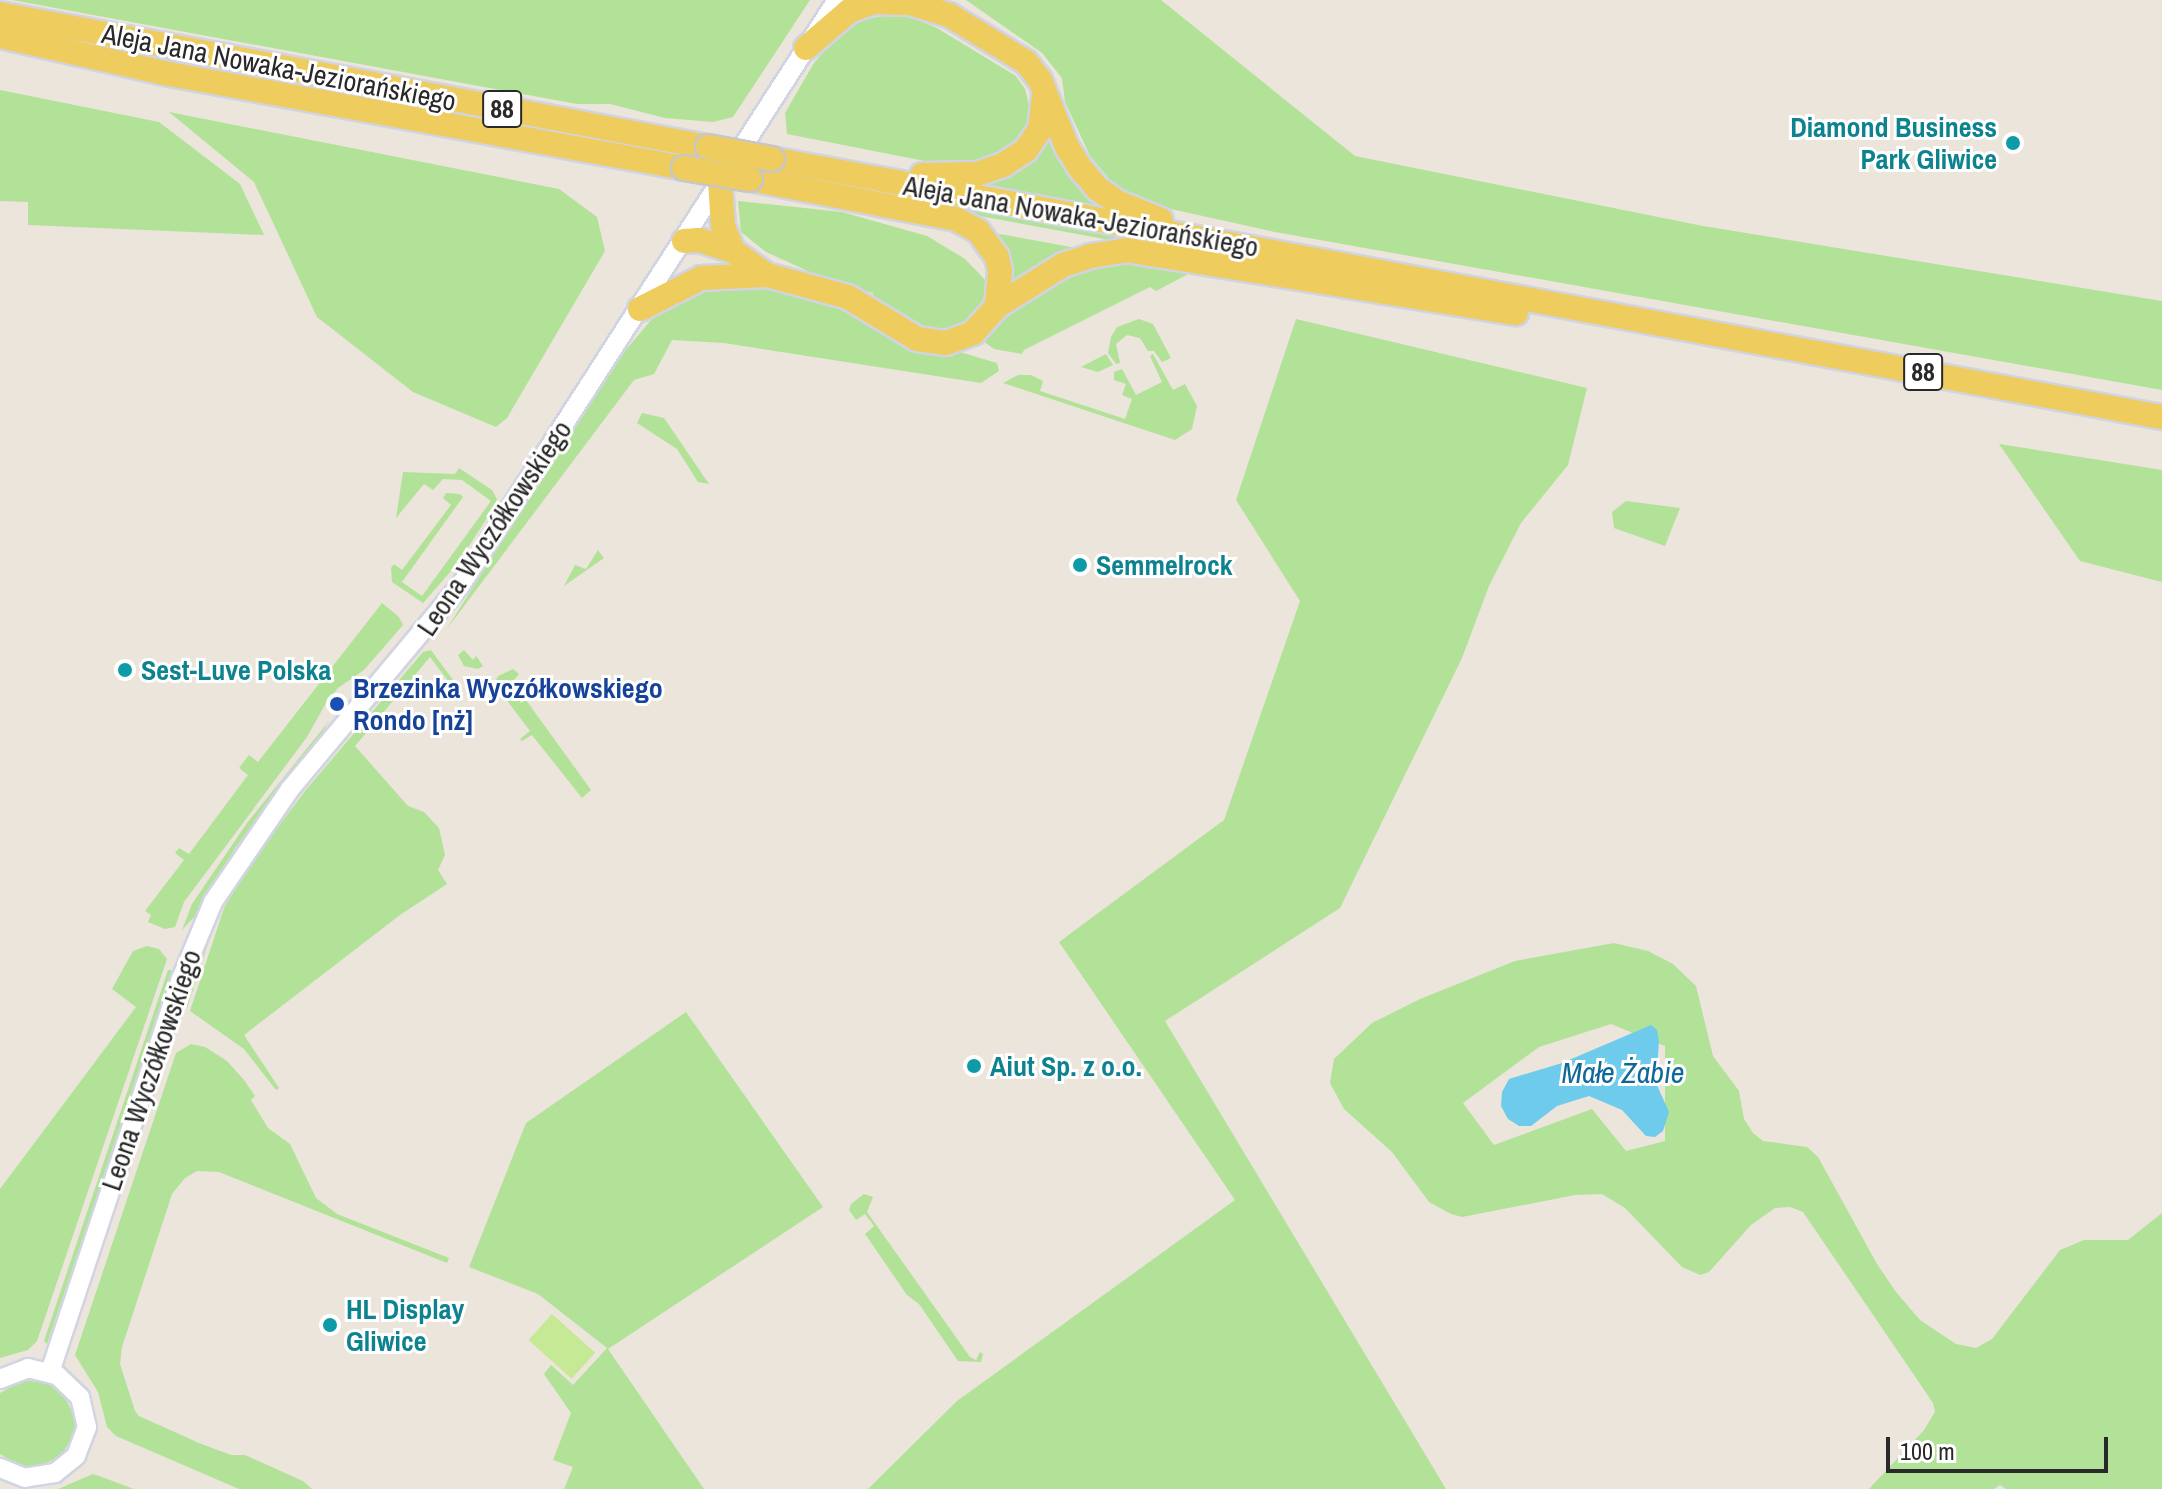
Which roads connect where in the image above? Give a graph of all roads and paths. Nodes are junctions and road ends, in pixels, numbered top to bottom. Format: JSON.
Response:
{"nodes":[{"id":1,"x":837,"y":0,"type":"edge"},
{"id":2,"x":903,"y":1,"type":"edge"},
{"id":3,"x":941,"y":7,"type":"edge"},
{"id":4,"x":0,"y":14,"type":"edge"},
{"id":5,"x":0,"y":36,"type":"edge"},
{"id":6,"x":806,"y":48,"type":"junction"},
{"id":7,"x":1044,"y":94,"type":"junction"},
{"id":8,"x":844,"y":172,"type":"junction"},
{"id":9,"x":720,"y":182,"type":"junction"},
{"id":10,"x":684,"y":241,"type":"junction"},
{"id":11,"x":1223,"y":242,"type":"junction"},
{"id":12,"x":733,"y":251,"type":"junction"},
{"id":13,"x":720,"y":275,"type":"junction"},
{"id":14,"x":767,"y":275,"type":"junction"},
{"id":15,"x":997,"y":306,"type":"junction"},
{"id":16,"x":640,"y":309,"type":"junction"},
{"id":17,"x":1709,"y":333,"type":"junction"},
{"id":18,"x":2162,"y":417,"type":"edge"},
{"id":19,"x":50,"y":1372,"type":"junction"},
{"id":20,"x":0,"y":1379,"type":"edge"},
{"id":21,"x":0,"y":1468,"type":"edge"},
{"id":22,"x":24,"y":1484,"type":"edge"}],
"edges":[{"from":1,"to":6,"type":"street","name":"Leona Wyczółkowskiego"},
{"from":2,"to":3,"type":"main road"},
{"from":2,"to":6,"type":"main road"},
{"from":3,"to":7,"type":"main road"},
{"from":4,"to":8,"type":"main road","name":"Aleja Jana Nowaka-Jeziorańskiego","number":"88","bridge":true},
{"from":5,"to":15,"type":"main road","bridge":true},
{"from":6,"to":9,"type":"street","name":"Leona Wyczółkowskiego"},
{"from":7,"to":8,"type":"main road"},
{"from":7,"to":11,"type":"main road"},
{"from":8,"to":11,"type":"main road","name":"Aleja Jana Nowaka-Jeziorańskiego","number":"88"},
{"from":9,"to":10,"type":"street","name":"Leona Wyczółkowskiego"},
{"from":9,"to":12,"type":"main road"},
{"from":10,"to":12,"type":"main road"},
{"from":10,"to":13,"type":"main road"},
{"from":10,"to":16,"type":"street","name":"Leona Wyczółkowskiego"},
{"from":11,"to":17,"type":"main road","name":"Aleja Jana Nowaka-Jeziorańskiego","number":"88"},
{"from":12,"to":14,"type":"main road"},
{"from":13,"to":14,"type":"main road"},
{"from":13,"to":16,"type":"main road"},
{"from":14,"to":15,"type":"main road"},
{"from":15,"to":17,"type":"main road"},
{"from":16,"to":19,"type":"street","name":"Leona Wyczółkowskiego"},
{"from":17,"to":18,"type":"main road","name":"Aleja Jana Nowaka-Jeziorańskiego","number":"88"},
{"from":19,"to":20,"type":"street"},
{"from":19,"to":22,"type":"street"},
{"from":21,"to":22,"type":"street"}]}
